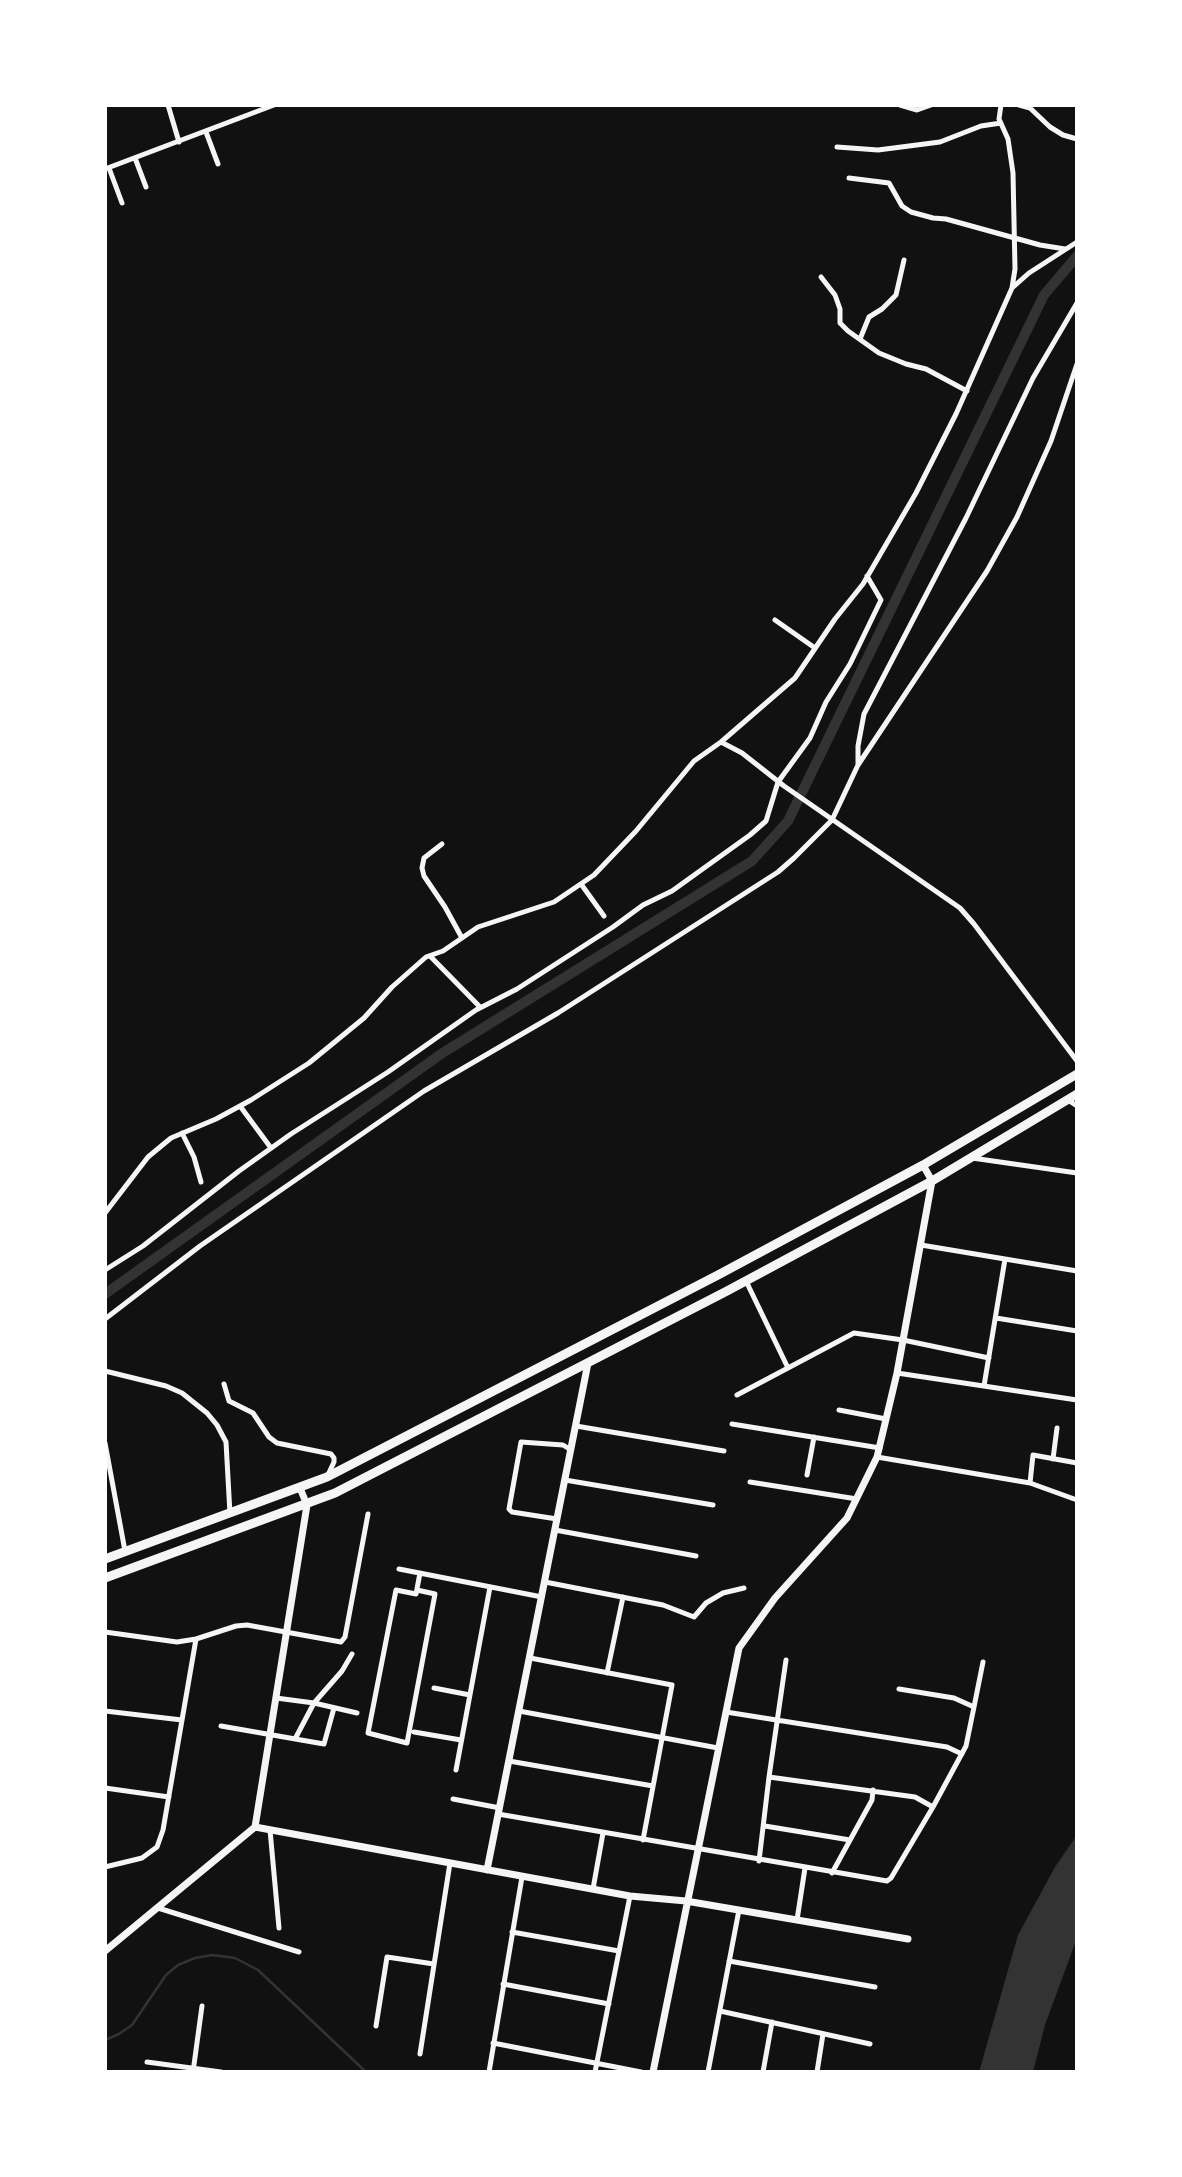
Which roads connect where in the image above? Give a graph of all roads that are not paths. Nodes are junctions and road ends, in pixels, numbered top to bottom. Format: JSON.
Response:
{"nodes":[{"id":1,"x":168,"y":105,"type":"edge"},
{"id":2,"x":274,"y":105,"type":"edge"},
{"id":3,"x":900,"y":105,"type":"edge"},
{"id":4,"x":931,"y":105,"type":"edge"},
{"id":5,"x":1000,"y":105,"type":"edge"},
{"id":6,"x":1019,"y":105,"type":"edge"},
{"id":7,"x":1001,"y":123,"type":"junction"},
{"id":8,"x":206,"y":132,"type":"junction"},
{"id":9,"x":1077,"y":139,"type":"edge"},
{"id":10,"x":179,"y":142,"type":"junction"},
{"id":11,"x":837,"y":147,"type":"dead end"},
{"id":12,"x":135,"y":158,"type":"junction"},
{"id":13,"x":218,"y":164,"type":"dead end"},
{"id":14,"x":107,"y":168,"type":"edge"},
{"id":15,"x":849,"y":178,"type":"dead end"},
{"id":16,"x":146,"y":187,"type":"dead end"},
{"id":17,"x":122,"y":203,"type":"dead end"},
{"id":18,"x":1014,"y":237,"type":"junction"},
{"id":19,"x":1077,"y":242,"type":"edge"},
{"id":20,"x":1065,"y":249,"type":"junction"},
{"id":21,"x":904,"y":260,"type":"dead end"},
{"id":22,"x":821,"y":277,"type":"dead end"},
{"id":23,"x":1012,"y":288,"type":"junction"},
{"id":24,"x":1077,"y":303,"type":"edge"},
{"id":25,"x":860,"y":339,"type":"junction"},
{"id":26,"x":1077,"y":364,"type":"edge"},
{"id":27,"x":967,"y":391,"type":"junction"},
{"id":28,"x":867,"y":576,"type":"junction"},
{"id":29,"x":775,"y":620,"type":"dead end"},
{"id":30,"x":815,"y":648,"type":"junction"},
{"id":31,"x":721,"y":743,"type":"junction"},
{"id":32,"x":858,"y":765,"type":"junction"},
{"id":33,"x":778,"y":782,"type":"junction"},
{"id":34,"x":832,"y":820,"type":"junction"},
{"id":35,"x":442,"y":844,"type":"dead end"},
{"id":36,"x":581,"y":884,"type":"junction"},
{"id":37,"x":604,"y":916,"type":"dead end"},
{"id":38,"x":462,"y":938,"type":"junction"},
{"id":39,"x":430,"y":956,"type":"junction"},
{"id":40,"x":480,"y":1007,"type":"junction"},
{"id":41,"x":1077,"y":1061,"type":"edge"},
{"id":42,"x":1077,"y":1074,"type":"edge"},
{"id":43,"x":1077,"y":1094,"type":"edge"},
{"id":44,"x":1068,"y":1100,"type":"junction"},
{"id":45,"x":240,"y":1106,"type":"junction"},
{"id":46,"x":1077,"y":1106,"type":"edge"},
{"id":47,"x":183,"y":1133,"type":"junction"},
{"id":48,"x":271,"y":1148,"type":"junction"},
{"id":49,"x":969,"y":1158,"type":"junction"},
{"id":50,"x":923,"y":1165,"type":"junction"},
{"id":51,"x":1077,"y":1173,"type":"edge"},
{"id":52,"x":932,"y":1181,"type":"junction"},
{"id":53,"x":201,"y":1182,"type":"dead end"},
{"id":54,"x":105,"y":1213,"type":"edge"},
{"id":55,"x":921,"y":1245,"type":"junction"},
{"id":56,"x":1005,"y":1259,"type":"junction"},
{"id":57,"x":105,"y":1270,"type":"edge"},
{"id":58,"x":1077,"y":1271,"type":"edge"},
{"id":59,"x":746,"y":1281,"type":"junction"},
{"id":60,"x":996,"y":1318,"type":"junction"},
{"id":61,"x":105,"y":1319,"type":"edge"},
{"id":62,"x":1077,"y":1331,"type":"edge"},
{"id":63,"x":903,"y":1340,"type":"junction"},
{"id":64,"x":989,"y":1358,"type":"junction"},
{"id":65,"x":589,"y":1363,"type":"junction"},
{"id":66,"x":788,"y":1368,"type":"junction"},
{"id":67,"x":105,"y":1371,"type":"edge"},
{"id":68,"x":897,"y":1373,"type":"junction"},
{"id":69,"x":223,"y":1384,"type":"dead end"},
{"id":70,"x":984,"y":1386,"type":"junction"},
{"id":71,"x":737,"y":1395,"type":"dead end"},
{"id":72,"x":1077,"y":1400,"type":"edge"},
{"id":73,"x":839,"y":1410,"type":"dead end"},
{"id":74,"x":886,"y":1419,"type":"junction"},
{"id":75,"x":732,"y":1424,"type":"dead end"},
{"id":76,"x":576,"y":1426,"type":"junction"},
{"id":77,"x":1057,"y":1428,"type":"dead end"},
{"id":78,"x":814,"y":1437,"type":"junction"},
{"id":79,"x":105,"y":1443,"type":"edge"},
{"id":80,"x":880,"y":1448,"type":"junction"},
{"id":81,"x":571,"y":1450,"type":"junction"},
{"id":82,"x":724,"y":1451,"type":"dead end"},
{"id":83,"x":877,"y":1457,"type":"junction"},
{"id":84,"x":1053,"y":1459,"type":"junction"},
{"id":85,"x":1077,"y":1463,"type":"edge"},
{"id":86,"x":807,"y":1475,"type":"dead end"},
{"id":87,"x":327,"y":1477,"type":"junction"},
{"id":88,"x":565,"y":1479,"type":"junction"},
{"id":89,"x":750,"y":1482,"type":"dead end"},
{"id":90,"x":1030,"y":1483,"type":"junction"},
{"id":91,"x":300,"y":1488,"type":"junction"},
{"id":92,"x":857,"y":1499,"type":"junction"},
{"id":93,"x":1077,"y":1500,"type":"edge"},
{"id":94,"x":307,"y":1505,"type":"junction"},
{"id":95,"x":713,"y":1505,"type":"dead end"},
{"id":96,"x":230,"y":1514,"type":"junction"},
{"id":97,"x":368,"y":1514,"type":"dead end"},
{"id":98,"x":557,"y":1519,"type":"junction"},
{"id":99,"x":555,"y":1530,"type":"junction"},
{"id":100,"x":125,"y":1551,"type":"junction"},
{"id":101,"x":696,"y":1556,"type":"dead end"},
{"id":102,"x":105,"y":1559,"type":"edge"},
{"id":103,"x":399,"y":1569,"type":"dead end"},
{"id":104,"x":420,"y":1573,"type":"junction"},
{"id":105,"x":105,"y":1578,"type":"edge"},
{"id":106,"x":545,"y":1582,"type":"junction"},
{"id":107,"x":490,"y":1587,"type":"junction"},
{"id":108,"x":744,"y":1588,"type":"dead end"},
{"id":109,"x":417,"y":1590,"type":"junction"},
{"id":110,"x":542,"y":1597,"type":"junction"},
{"id":111,"x":623,"y":1597,"type":"junction"},
{"id":112,"x":286,"y":1631,"type":"junction"},
{"id":113,"x":105,"y":1632,"type":"edge"},
{"id":114,"x":195,"y":1639,"type":"junction"},
{"id":115,"x":352,"y":1654,"type":"dead end"},
{"id":116,"x":530,"y":1658,"type":"junction"},
{"id":117,"x":786,"y":1660,"type":"dead end"},
{"id":118,"x":983,"y":1662,"type":"dead end"},
{"id":119,"x":607,"y":1673,"type":"junction"},
{"id":120,"x":434,"y":1688,"type":"dead end"},
{"id":121,"x":899,"y":1689,"type":"dead end"},
{"id":122,"x":470,"y":1695,"type":"junction"},
{"id":123,"x":276,"y":1698,"type":"junction"},
{"id":124,"x":314,"y":1703,"type":"junction"},
{"id":125,"x":974,"y":1707,"type":"junction"},
{"id":126,"x":334,"y":1708,"type":"junction"},
{"id":127,"x":519,"y":1711,"type":"junction"},
{"id":128,"x":105,"y":1712,"type":"edge"},
{"id":129,"x":726,"y":1712,"type":"junction"},
{"id":130,"x":357,"y":1713,"type":"dead end"},
{"id":131,"x":182,"y":1720,"type":"junction"},
{"id":132,"x":776,"y":1720,"type":"junction"},
{"id":133,"x":221,"y":1726,"type":"dead end"},
{"id":134,"x":414,"y":1732,"type":"dead end"},
{"id":135,"x":270,"y":1735,"type":"junction"},
{"id":136,"x":662,"y":1737,"type":"junction"},
{"id":137,"x":295,"y":1739,"type":"junction"},
{"id":138,"x":461,"y":1740,"type":"junction"},
{"id":139,"x":718,"y":1748,"type":"junction"},
{"id":140,"x":962,"y":1754,"type":"junction"},
{"id":141,"x":509,"y":1761,"type":"junction"},
{"id":142,"x":456,"y":1770,"type":"dead end"},
{"id":143,"x":769,"y":1777,"type":"junction"},
{"id":144,"x":653,"y":1786,"type":"junction"},
{"id":145,"x":105,"y":1788,"type":"edge"},
{"id":146,"x":873,"y":1790,"type":"junction"},
{"id":147,"x":169,"y":1797,"type":"junction"},
{"id":148,"x":453,"y":1798,"type":"dead end"},
{"id":149,"x":933,"y":1807,"type":"junction"},
{"id":150,"x":499,"y":1811,"type":"junction"},
{"id":151,"x":765,"y":1826,"type":"junction"},
{"id":152,"x":255,"y":1827,"type":"junction"},
{"id":153,"x":270,"y":1830,"type":"junction"},
{"id":154,"x":603,"y":1833,"type":"junction"},
{"id":155,"x":643,"y":1840,"type":"junction"},
{"id":156,"x":850,"y":1840,"type":"junction"},
{"id":157,"x":697,"y":1850,"type":"junction"},
{"id":158,"x":759,"y":1861,"type":"junction"},
{"id":159,"x":450,"y":1863,"type":"junction"},
{"id":160,"x":105,"y":1867,"type":"edge"},
{"id":161,"x":805,"y":1868,"type":"junction"},
{"id":162,"x":487,"y":1870,"type":"junction"},
{"id":163,"x":832,"y":1873,"type":"junction"},
{"id":164,"x":522,"y":1877,"type":"junction"},
{"id":165,"x":593,"y":1889,"type":"junction"},
{"id":166,"x":630,"y":1896,"type":"junction"},
{"id":167,"x":686,"y":1901,"type":"junction"},
{"id":168,"x":158,"y":1908,"type":"junction"},
{"id":169,"x":739,"y":1910,"type":"junction"},
{"id":170,"x":797,"y":1920,"type":"junction"},
{"id":171,"x":279,"y":1928,"type":"dead end"},
{"id":172,"x":512,"y":1932,"type":"junction"},
{"id":173,"x":908,"y":1939,"type":"dead end"},
{"id":174,"x":105,"y":1951,"type":"edge"},
{"id":175,"x":619,"y":1951,"type":"junction"},
{"id":176,"x":299,"y":1952,"type":"dead end"},
{"id":177,"x":729,"y":1961,"type":"junction"},
{"id":178,"x":434,"y":1964,"type":"junction"},
{"id":179,"x":503,"y":1984,"type":"junction"},
{"id":180,"x":875,"y":1987,"type":"dead end"},
{"id":181,"x":609,"y":2004,"type":"junction"},
{"id":182,"x":202,"y":2006,"type":"dead end"},
{"id":183,"x":720,"y":2011,"type":"junction"},
{"id":184,"x":772,"y":2022,"type":"junction"},
{"id":185,"x":376,"y":2026,"type":"dead end"},
{"id":186,"x":823,"y":2034,"type":"junction"},
{"id":187,"x":493,"y":2043,"type":"junction"},
{"id":188,"x":870,"y":2044,"type":"dead end"},
{"id":189,"x":420,"y":2054,"type":"dead end"},
{"id":190,"x":147,"y":2062,"type":"dead end"},
{"id":191,"x":597,"y":2063,"type":"junction"},
{"id":192,"x":193,"y":2070,"type":"edge"},
{"id":193,"x":221,"y":2072,"type":"edge"},
{"id":194,"x":489,"y":2072,"type":"edge"},
{"id":195,"x":595,"y":2072,"type":"edge"},
{"id":196,"x":641,"y":2072,"type":"edge"},
{"id":197,"x":653,"y":2072,"type":"edge"},
{"id":198,"x":708,"y":2072,"type":"edge"},
{"id":199,"x":763,"y":2072,"type":"edge"},
{"id":200,"x":817,"y":2072,"type":"edge"}],
"edges":[{"from":1,"to":10,"type":"street"},
{"from":2,"to":8,"type":"street"},
{"from":3,"to":4,"type":"street"},
{"from":5,"to":7,"type":"street"},
{"from":6,"to":9,"type":"street"},
{"from":7,"to":11,"type":"street"},
{"from":7,"to":18,"type":"street"},
{"from":8,"to":10,"type":"street"},
{"from":8,"to":13,"type":"street"},
{"from":10,"to":12,"type":"street"},
{"from":12,"to":14,"type":"street"},
{"from":12,"to":16,"type":"street"},
{"from":14,"to":17,"type":"street"},
{"from":15,"to":18,"type":"street"},
{"from":18,"to":20,"type":"street"},
{"from":18,"to":23,"type":"street"},
{"from":19,"to":20,"type":"street"},
{"from":20,"to":23,"type":"street"},
{"from":21,"to":25,"type":"street"},
{"from":22,"to":25,"type":"street"},
{"from":23,"to":27,"type":"street"},
{"from":24,"to":32,"type":"street"},
{"from":25,"to":27,"type":"street"},
{"from":26,"to":32,"type":"street"},
{"from":27,"to":28,"type":"street"},
{"from":28,"to":30,"type":"street"},
{"from":28,"to":33,"type":"street"},
{"from":29,"to":30,"type":"street"},
{"from":30,"to":31,"type":"street"},
{"from":31,"to":33,"type":"street"},
{"from":31,"to":36,"type":"street"},
{"from":32,"to":34,"type":"street"},
{"from":33,"to":34,"type":"street"},
{"from":33,"to":40,"type":"street"},
{"from":34,"to":41,"type":"street"},
{"from":34,"to":61,"type":"street"},
{"from":35,"to":38,"type":"street"},
{"from":36,"to":37,"type":"street"},
{"from":36,"to":38,"type":"street"},
{"from":38,"to":39,"type":"street"},
{"from":39,"to":40,"type":"street"},
{"from":39,"to":45,"type":"street"},
{"from":40,"to":48,"type":"street"},
{"from":42,"to":50,"type":"main road"},
{"from":43,"to":44,"type":"main road"},
{"from":44,"to":46,"type":"street"},
{"from":44,"to":49,"type":"main road"},
{"from":45,"to":47,"type":"street"},
{"from":45,"to":48,"type":"street"},
{"from":47,"to":53,"type":"street"},
{"from":47,"to":54,"type":"street"},
{"from":48,"to":57,"type":"street"},
{"from":49,"to":51,"type":"street"},
{"from":49,"to":52,"type":"main road"},
{"from":50,"to":52,"type":"street"},
{"from":50,"to":87,"type":"main road"},
{"from":52,"to":55,"type":"street"},
{"from":52,"to":59,"type":"main road"},
{"from":55,"to":56,"type":"street"},
{"from":55,"to":63,"type":"street"},
{"from":56,"to":58,"type":"street"},
{"from":56,"to":60,"type":"street"},
{"from":59,"to":65,"type":"main road"},
{"from":59,"to":66,"type":"street"},
{"from":60,"to":62,"type":"street"},
{"from":60,"to":64,"type":"street"},
{"from":63,"to":64,"type":"street"},
{"from":63,"to":66,"type":"street"},
{"from":63,"to":68,"type":"street"},
{"from":64,"to":70,"type":"street"},
{"from":65,"to":76,"type":"street"},
{"from":65,"to":94,"type":"main road"},
{"from":66,"to":71,"type":"street"},
{"from":67,"to":96,"type":"street"},
{"from":68,"to":70,"type":"street"},
{"from":68,"to":74,"type":"street"},
{"from":69,"to":87,"type":"street"},
{"from":70,"to":72,"type":"street"},
{"from":73,"to":74,"type":"street"},
{"from":74,"to":80,"type":"street"},
{"from":75,"to":78,"type":"street"},
{"from":76,"to":81,"type":"street"},
{"from":76,"to":82,"type":"street"},
{"from":77,"to":84,"type":"street"},
{"from":78,"to":80,"type":"street"},
{"from":78,"to":86,"type":"street"},
{"from":79,"to":100,"type":"street"},
{"from":80,"to":83,"type":"street"},
{"from":81,"to":88,"type":"street"},
{"from":81,"to":98,"type":"street"},
{"from":83,"to":90,"type":"street"},
{"from":83,"to":92,"type":"street"},
{"from":84,"to":85,"type":"street"},
{"from":84,"to":90,"type":"street"},
{"from":87,"to":91,"type":"main road"},
{"from":88,"to":95,"type":"street"},
{"from":88,"to":98,"type":"street"},
{"from":89,"to":92,"type":"street"},
{"from":90,"to":93,"type":"street"},
{"from":91,"to":94,"type":"street"},
{"from":91,"to":96,"type":"main road"},
{"from":92,"to":129,"type":"street"},
{"from":94,"to":105,"type":"main road"},
{"from":94,"to":112,"type":"street"},
{"from":96,"to":100,"type":"main road"},
{"from":97,"to":112,"type":"street"},
{"from":98,"to":99,"type":"street"},
{"from":99,"to":101,"type":"street"},
{"from":99,"to":106,"type":"street"},
{"from":100,"to":102,"type":"main road"},
{"from":103,"to":104,"type":"street"},
{"from":104,"to":107,"type":"street"},
{"from":104,"to":109,"type":"street"},
{"from":106,"to":110,"type":"street"},
{"from":106,"to":111,"type":"street"},
{"from":107,"to":110,"type":"street"},
{"from":107,"to":122,"type":"street"},
{"from":108,"to":111,"type":"street"},
{"from":109,"to":109,"type":"street"},
{"from":110,"to":116,"type":"street"},
{"from":111,"to":119,"type":"street"},
{"from":112,"to":114,"type":"street"},
{"from":112,"to":123,"type":"street"},
{"from":113,"to":114,"type":"street"},
{"from":114,"to":131,"type":"street"},
{"from":115,"to":124,"type":"street"},
{"from":116,"to":119,"type":"street"},
{"from":116,"to":127,"type":"street"},
{"from":117,"to":132,"type":"street"},
{"from":118,"to":125,"type":"street"},
{"from":119,"to":136,"type":"street"},
{"from":120,"to":122,"type":"street"},
{"from":121,"to":125,"type":"street"},
{"from":122,"to":138,"type":"street"},
{"from":123,"to":124,"type":"street"},
{"from":123,"to":135,"type":"street"},
{"from":124,"to":126,"type":"street"},
{"from":124,"to":137,"type":"street"},
{"from":125,"to":140,"type":"street"},
{"from":126,"to":130,"type":"street"},
{"from":126,"to":137,"type":"street"},
{"from":127,"to":136,"type":"street"},
{"from":127,"to":141,"type":"street"},
{"from":128,"to":131,"type":"street"},
{"from":129,"to":132,"type":"street"},
{"from":129,"to":139,"type":"street"},
{"from":131,"to":147,"type":"street"},
{"from":132,"to":140,"type":"street"},
{"from":132,"to":143,"type":"street"},
{"from":133,"to":135,"type":"street"},
{"from":134,"to":138,"type":"street"},
{"from":135,"to":137,"type":"street"},
{"from":135,"to":152,"type":"street"},
{"from":136,"to":139,"type":"street"},
{"from":136,"to":144,"type":"street"},
{"from":138,"to":142,"type":"street"},
{"from":139,"to":157,"type":"street"},
{"from":140,"to":149,"type":"street"},
{"from":141,"to":144,"type":"street"},
{"from":141,"to":150,"type":"street"},
{"from":143,"to":146,"type":"street"},
{"from":143,"to":151,"type":"street"},
{"from":144,"to":155,"type":"street"},
{"from":145,"to":147,"type":"street"},
{"from":146,"to":149,"type":"street"},
{"from":146,"to":156,"type":"street"},
{"from":147,"to":160,"type":"street"},
{"from":148,"to":150,"type":"street"},
{"from":149,"to":163,"type":"street"},
{"from":150,"to":154,"type":"street"},
{"from":150,"to":162,"type":"street"},
{"from":151,"to":156,"type":"street"},
{"from":151,"to":158,"type":"street"},
{"from":152,"to":153,"type":"street"},
{"from":152,"to":168,"type":"street"},
{"from":153,"to":159,"type":"street"},
{"from":153,"to":171,"type":"street"},
{"from":154,"to":155,"type":"street"},
{"from":154,"to":165,"type":"street"},
{"from":155,"to":157,"type":"street"},
{"from":156,"to":163,"type":"street"},
{"from":157,"to":158,"type":"street"},
{"from":157,"to":167,"type":"street"},
{"from":158,"to":161,"type":"street"},
{"from":159,"to":162,"type":"street"},
{"from":159,"to":178,"type":"street"},
{"from":161,"to":163,"type":"street"},
{"from":161,"to":170,"type":"street"},
{"from":162,"to":164,"type":"street"},
{"from":164,"to":165,"type":"street"},
{"from":164,"to":172,"type":"street"},
{"from":165,"to":166,"type":"street"},
{"from":166,"to":167,"type":"street"},
{"from":166,"to":175,"type":"street"},
{"from":167,"to":169,"type":"street"},
{"from":167,"to":197,"type":"street"},
{"from":168,"to":174,"type":"street"},
{"from":168,"to":176,"type":"street"},
{"from":169,"to":170,"type":"street"},
{"from":169,"to":177,"type":"street"},
{"from":170,"to":173,"type":"street"},
{"from":172,"to":175,"type":"street"},
{"from":172,"to":179,"type":"street"},
{"from":175,"to":181,"type":"street"},
{"from":177,"to":180,"type":"street"},
{"from":177,"to":183,"type":"street"},
{"from":178,"to":185,"type":"street"},
{"from":178,"to":189,"type":"street"},
{"from":179,"to":181,"type":"street"},
{"from":179,"to":187,"type":"street"},
{"from":181,"to":191,"type":"street"},
{"from":182,"to":192,"type":"street"},
{"from":183,"to":184,"type":"street"},
{"from":183,"to":198,"type":"street"},
{"from":184,"to":186,"type":"street"},
{"from":184,"to":199,"type":"street"},
{"from":186,"to":188,"type":"street"},
{"from":186,"to":200,"type":"street"},
{"from":187,"to":191,"type":"street"},
{"from":187,"to":194,"type":"street"},
{"from":190,"to":192,"type":"street"},
{"from":191,"to":195,"type":"street"},
{"from":191,"to":196,"type":"street"},
{"from":192,"to":193,"type":"street"}]}
